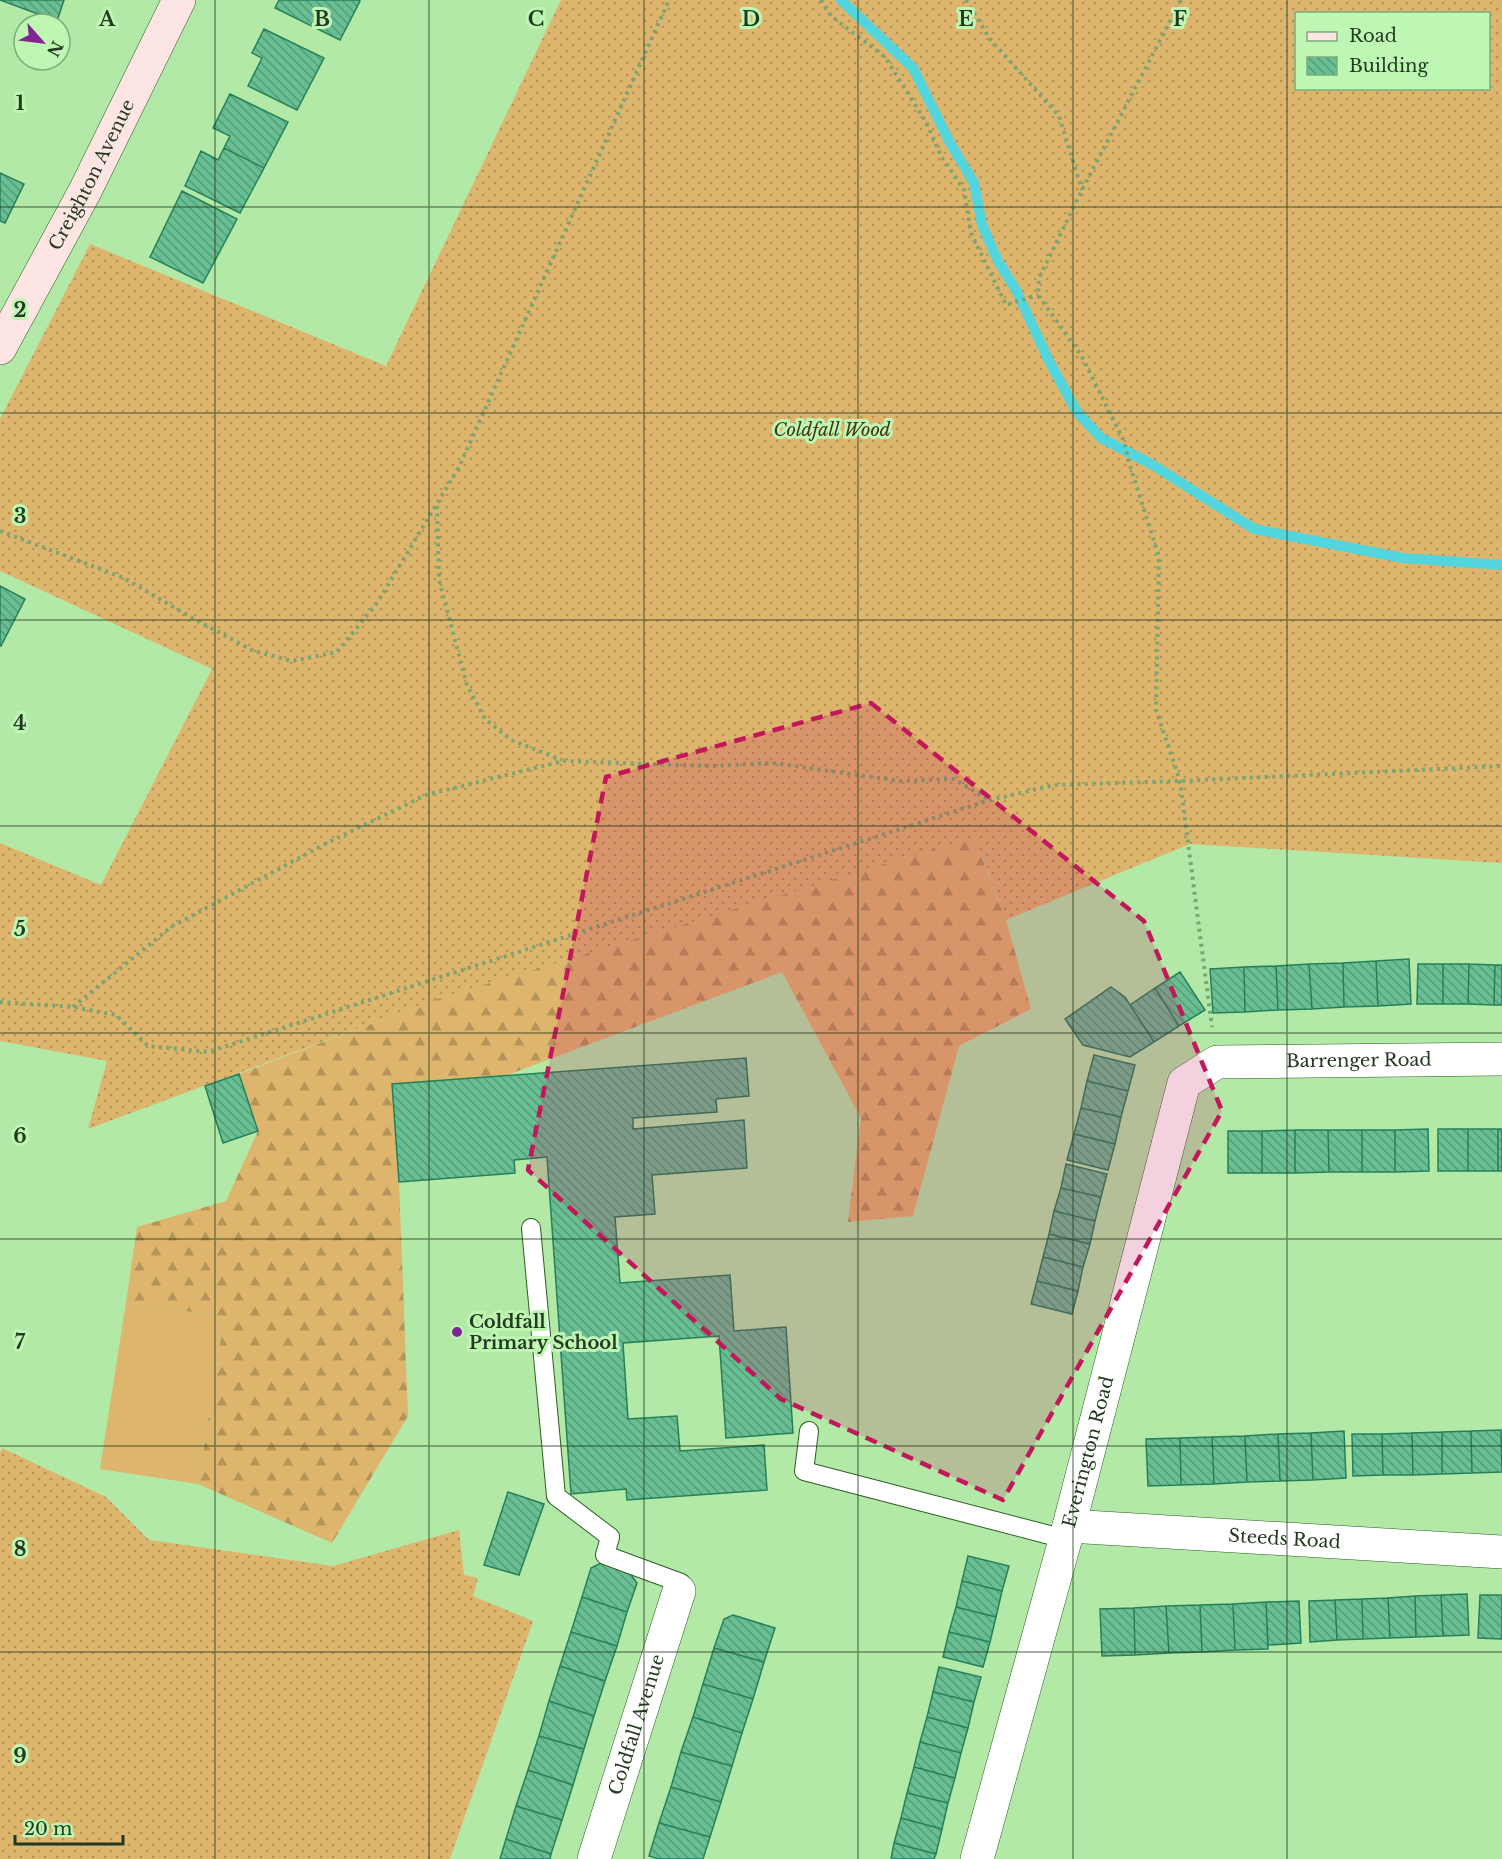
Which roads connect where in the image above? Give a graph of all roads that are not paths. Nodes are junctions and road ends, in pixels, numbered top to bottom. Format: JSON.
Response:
{"nodes":[{"id":1,"x":179,"y":0,"type":"edge"},
{"id":2,"x":2,"y":338,"type":"edge"},
{"id":3,"x":1502,"y":1059,"type":"edge"},
{"id":4,"x":1217,"y":1062,"type":"joint"},
{"id":5,"x":531,"y":1228,"type":"dead end"},
{"id":6,"x":809,"y":1431,"type":"dead end"},
{"id":7,"x":1067,"y":1532,"type":"junction"},
{"id":8,"x":1502,"y":1552,"type":"edge"},
{"id":9,"x":679,"y":1591,"type":"joint"},
{"id":10,"x":594,"y":1859,"type":"edge"},
{"id":11,"x":977,"y":1859,"type":"edge"}],
"edges":[{"from":1,"to":2,"type":"street","name":"Creighton Avenue"},
{"from":3,"to":4,"type":"street","name":"Barrenger Road"},
{"from":4,"to":7,"type":"street","name":"Everington Road"},
{"from":5,"to":9,"type":"lane"},
{"from":6,"to":7,"type":"lane"},
{"from":7,"to":8,"type":"street","name":"Steeds Road"},
{"from":7,"to":11,"type":"street","name":"Everington Road"},
{"from":9,"to":10,"type":"street","name":"Coldfall Avenue"}]}
